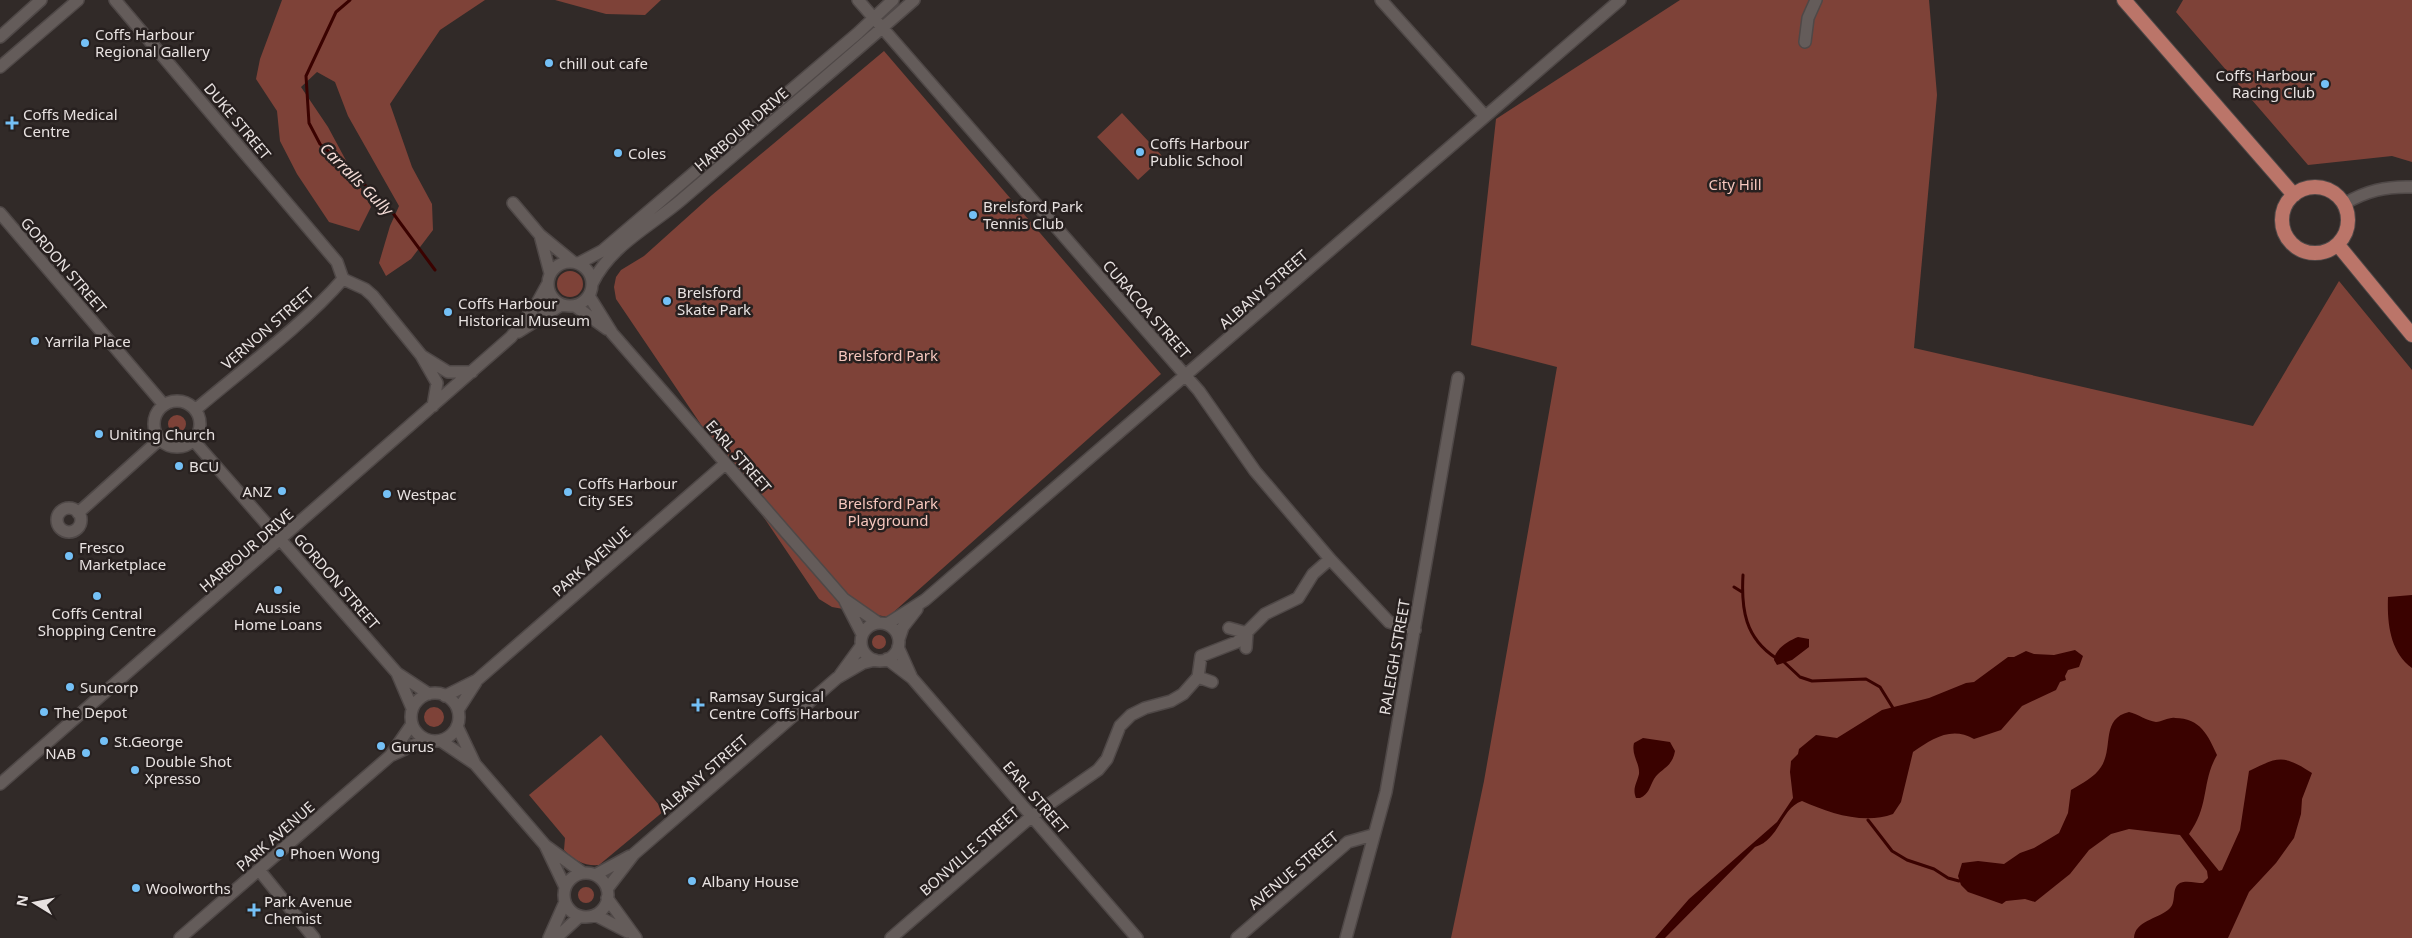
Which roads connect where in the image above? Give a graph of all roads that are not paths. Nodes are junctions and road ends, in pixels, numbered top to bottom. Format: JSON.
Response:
{"nodes":[{"id":1,"x":40,"y":0,"type":"edge"},
{"id":2,"x":78,"y":0,"type":"edge"},
{"id":3,"x":115,"y":0,"type":"edge"},
{"id":4,"x":858,"y":0,"type":"edge"},
{"id":5,"x":893,"y":0,"type":"edge"},
{"id":6,"x":914,"y":0,"type":"edge"},
{"id":7,"x":1381,"y":0,"type":"edge"},
{"id":8,"x":1620,"y":0,"type":"edge"},
{"id":9,"x":1816,"y":0,"type":"edge"},
{"id":10,"x":2124,"y":0,"type":"edge"},
{"id":11,"x":874,"y":18,"type":"junction"},
{"id":12,"x":883,"y":27,"type":"junction"},
{"id":13,"x":0,"y":37,"type":"edge"},
{"id":14,"x":1805,"y":42,"type":"dead end"},
{"id":15,"x":0,"y":67,"type":"edge"},
{"id":16,"x":1485,"y":116,"type":"junction"},
{"id":17,"x":2412,"y":188,"type":"edge"},
{"id":18,"x":2294,"y":195,"type":"junction"},
{"id":19,"x":513,"y":203,"type":"dead end"},
{"id":20,"x":2344,"y":204,"type":"junction"},
{"id":21,"x":0,"y":213,"type":"edge"},
{"id":22,"x":540,"y":236,"type":"junction"},
{"id":23,"x":2338,"y":245,"type":"junction"},
{"id":24,"x":576,"y":262,"type":"junction"},
{"id":25,"x":550,"y":273,"type":"junction"},
{"id":26,"x":343,"y":279,"type":"junction"},
{"id":27,"x":592,"y":284,"type":"junction"},
{"id":28,"x":547,"y":285,"type":"junction"},
{"id":29,"x":589,"y":296,"type":"junction"},
{"id":30,"x":561,"y":305,"type":"junction"},
{"id":31,"x":575,"y":306,"type":"junction"},
{"id":32,"x":612,"y":332,"type":"junction"},
{"id":33,"x":2412,"y":335,"type":"edge"},
{"id":34,"x":511,"y":337,"type":"junction"},
{"id":35,"x":421,"y":355,"type":"junction"},
{"id":36,"x":472,"y":372,"type":"junction"},
{"id":37,"x":1186,"y":376,"type":"junction"},
{"id":38,"x":1458,"y":378,"type":"dead end"},
{"id":39,"x":164,"y":405,"type":"junction"},
{"id":40,"x":433,"y":406,"type":"junction"},
{"id":41,"x":195,"y":410,"type":"junction"},
{"id":42,"x":159,"y":440,"type":"junction"},
{"id":43,"x":194,"y":441,"type":"junction"},
{"id":44,"x":725,"y":464,"type":"junction"},
{"id":45,"x":78,"y":513,"type":"dead end"},
{"id":46,"x":282,"y":540,"type":"junction"},
{"id":47,"x":1330,"y":559,"type":"junction"},
{"id":48,"x":844,"y":599,"type":"junction"},
{"id":49,"x":925,"y":600,"type":"junction"},
{"id":50,"x":882,"y":623,"type":"junction"},
{"id":51,"x":1229,"y":628,"type":"dead end"},
{"id":52,"x":1415,"y":630,"type":"junction"},
{"id":53,"x":1247,"y":633,"type":"junction"},
{"id":54,"x":861,"y":640,"type":"junction"},
{"id":55,"x":898,"y":643,"type":"junction"},
{"id":56,"x":1246,"y":648,"type":"dead end"},
{"id":57,"x":881,"y":660,"type":"junction"},
{"id":58,"x":397,"y":673,"type":"junction"},
{"id":59,"x":837,"y":678,"type":"junction"},
{"id":60,"x":912,"y":678,"type":"junction"},
{"id":61,"x":1198,"y":678,"type":"junction"},
{"id":62,"x":476,"y":680,"type":"junction"},
{"id":63,"x":1212,"y":682,"type":"dead end"},
{"id":64,"x":429,"y":694,"type":"junction"},
{"id":65,"x":445,"y":696,"type":"junction"},
{"id":66,"x":412,"y":708,"type":"junction"},
{"id":67,"x":458,"y":710,"type":"junction"},
{"id":68,"x":412,"y":724,"type":"junction"},
{"id":69,"x":457,"y":726,"type":"junction"},
{"id":70,"x":425,"y":740,"type":"junction"},
{"id":71,"x":441,"y":741,"type":"junction"},
{"id":72,"x":390,"y":756,"type":"junction"},
{"id":73,"x":475,"y":764,"type":"junction"},
{"id":74,"x":0,"y":784,"type":"edge"},
{"id":75,"x":1032,"y":816,"type":"junction"},
{"id":76,"x":1373,"y":835,"type":"junction"},
{"id":77,"x":545,"y":845,"type":"junction"},
{"id":78,"x":634,"y":854,"type":"junction"},
{"id":79,"x":258,"y":870,"type":"junction"},
{"id":80,"x":583,"y":873,"type":"junction"},
{"id":81,"x":596,"y":875,"type":"junction"},
{"id":82,"x":565,"y":887,"type":"junction"},
{"id":83,"x":607,"y":894,"type":"junction"},
{"id":84,"x":565,"y":902,"type":"junction"},
{"id":85,"x":595,"y":915,"type":"junction"},
{"id":86,"x":580,"y":916,"type":"junction"},
{"id":87,"x":634,"y":936,"type":"edge"},
{"id":88,"x":180,"y":938,"type":"edge"},
{"id":89,"x":314,"y":938,"type":"edge"},
{"id":90,"x":549,"y":938,"type":"edge"},
{"id":91,"x":556,"y":938,"type":"edge"},
{"id":92,"x":891,"y":938,"type":"edge"},
{"id":93,"x":1137,"y":938,"type":"edge"},
{"id":94,"x":1238,"y":938,"type":"edge"},
{"id":95,"x":1346,"y":938,"type":"edge"}],
"edges":[{"from":1,"to":13,"type":"street"},
{"from":2,"to":15,"type":"street"},
{"from":3,"to":26,"type":"street","name":"DUKE STREET"},
{"from":4,"to":11,"type":"street","name":"CURACOA STREET"},
{"from":5,"to":11,"type":"street","name":"HARBOUR DRIVE"},
{"from":6,"to":12,"type":"street","name":"HARBOUR DRIVE"},
{"from":7,"to":16,"type":"street"},
{"from":8,"to":16,"type":"street","name":"ALBANY STREET"},
{"from":9,"to":14,"type":"street"},
{"from":10,"to":18,"type":"main road"},
{"from":11,"to":12,"type":"street","name":"CURACOA STREET"},
{"from":11,"to":24,"type":"street","name":"HARBOUR DRIVE"},
{"from":12,"to":27,"type":"street","name":"HARBOUR DRIVE"},
{"from":12,"to":37,"type":"street","name":"CURACOA STREET"},
{"from":16,"to":37,"type":"street","name":"ALBANY STREET"},
{"from":17,"to":20,"type":"street"},
{"from":18,"to":20,"type":"main road"},
{"from":18,"to":23,"type":"main road"},
{"from":19,"to":22,"type":"street"},
{"from":20,"to":23,"type":"main road"},
{"from":21,"to":39,"type":"street","name":"GORDON STREET"},
{"from":22,"to":24,"type":"street"},
{"from":22,"to":25,"type":"street"},
{"from":23,"to":33,"type":"main road"},
{"from":24,"to":25,"type":"street"},
{"from":24,"to":27,"type":"street"},
{"from":25,"to":28,"type":"street"},
{"from":26,"to":35,"type":"street"},
{"from":26,"to":41,"type":"street","name":"VERNON STREET"},
{"from":27,"to":29,"type":"street"},
{"from":28,"to":30,"type":"street"},
{"from":28,"to":34,"type":"street","name":"HARBOUR DRIVE"},
{"from":29,"to":31,"type":"street"},
{"from":29,"to":32,"type":"street","name":"EARL STREET"},
{"from":30,"to":31,"type":"street"},
{"from":30,"to":34,"type":"street","name":"HARBOUR DRIVE"},
{"from":31,"to":32,"type":"street","name":"EARL STREET"},
{"from":32,"to":44,"type":"street","name":"EARL STREET"},
{"from":34,"to":36,"type":"street","name":"HARBOUR DRIVE"},
{"from":35,"to":36,"type":"street"},
{"from":35,"to":40,"type":"street"},
{"from":36,"to":40,"type":"street","name":"HARBOUR DRIVE"},
{"from":37,"to":47,"type":"street","name":"CURACOA STREET"},
{"from":37,"to":49,"type":"street","name":"ALBANY STREET"},
{"from":38,"to":52,"type":"street","name":"RALEIGH STREET"},
{"from":39,"to":41,"type":"street"},
{"from":39,"to":42,"type":"street"},
{"from":40,"to":46,"type":"street","name":"HARBOUR DRIVE"},
{"from":41,"to":43,"type":"street"},
{"from":42,"to":43,"type":"street"},
{"from":42,"to":45,"type":"street"},
{"from":43,"to":46,"type":"street","name":"GORDON STREET"},
{"from":44,"to":48,"type":"street","name":"EARL STREET"},
{"from":44,"to":62,"type":"street","name":"PARK AVENUE"},
{"from":46,"to":58,"type":"street","name":"GORDON STREET"},
{"from":46,"to":74,"type":"street","name":"HARBOUR DRIVE"},
{"from":47,"to":52,"type":"street","name":"CURACOA STREET"},
{"from":47,"to":53,"type":"street","name":"BONVILLE STREET"},
{"from":48,"to":50,"type":"street","name":"EARL STREET"},
{"from":48,"to":54,"type":"street","name":"EARL STREET"},
{"from":49,"to":50,"type":"street","name":"ALBANY STREET"},
{"from":49,"to":55,"type":"street","name":"ALBANY STREET"},
{"from":50,"to":54,"type":"street"},
{"from":50,"to":55,"type":"street"},
{"from":51,"to":53,"type":"street"},
{"from":52,"to":76,"type":"street","name":"RALEIGH STREET"},
{"from":53,"to":56,"type":"street"},
{"from":53,"to":61,"type":"street","name":"BONVILLE STREET"},
{"from":54,"to":57,"type":"street"},
{"from":54,"to":59,"type":"street","name":"ALBANY STREET"},
{"from":55,"to":57,"type":"street"},
{"from":55,"to":60,"type":"street","name":"EARL STREET"},
{"from":57,"to":59,"type":"street","name":"ALBANY STREET"},
{"from":57,"to":60,"type":"street","name":"EARL STREET"},
{"from":58,"to":64,"type":"street","name":"GORDON STREET"},
{"from":58,"to":66,"type":"street","name":"GORDON STREET"},
{"from":59,"to":78,"type":"street","name":"ALBANY STREET"},
{"from":60,"to":75,"type":"street","name":"EARL STREET"},
{"from":61,"to":63,"type":"street"},
{"from":61,"to":75,"type":"street","name":"BONVILLE STREET"},
{"from":62,"to":65,"type":"street","name":"PARK AVENUE"},
{"from":62,"to":67,"type":"street","name":"PARK AVENUE"},
{"from":64,"to":65,"type":"street"},
{"from":64,"to":66,"type":"street"},
{"from":65,"to":67,"type":"street"},
{"from":66,"to":68,"type":"street"},
{"from":67,"to":69,"type":"street"},
{"from":68,"to":70,"type":"street"},
{"from":68,"to":72,"type":"street","name":"PARK AVENUE"},
{"from":69,"to":71,"type":"street"},
{"from":69,"to":73,"type":"street"},
{"from":70,"to":71,"type":"street"},
{"from":70,"to":72,"type":"street","name":"PARK AVENUE"},
{"from":71,"to":73,"type":"street"},
{"from":72,"to":79,"type":"street","name":"PARK AVENUE"},
{"from":73,"to":77,"type":"street"},
{"from":75,"to":92,"type":"street","name":"BONVILLE STREET"},
{"from":75,"to":93,"type":"street","name":"EARL STREET"},
{"from":76,"to":94,"type":"street","name":"AVENUE STREET"},
{"from":76,"to":95,"type":"street","name":"RALEIGH STREET"},
{"from":77,"to":80,"type":"street"},
{"from":77,"to":82,"type":"street"},
{"from":78,"to":81,"type":"street","name":"ALBANY STREET"},
{"from":78,"to":83,"type":"street","name":"ALBANY STREET"},
{"from":79,"to":88,"type":"street","name":"PARK AVENUE"},
{"from":79,"to":89,"type":"street"},
{"from":80,"to":81,"type":"street"},
{"from":80,"to":82,"type":"street"},
{"from":81,"to":83,"type":"street"},
{"from":82,"to":84,"type":"street"},
{"from":83,"to":85,"type":"street"},
{"from":83,"to":87,"type":"street"},
{"from":84,"to":86,"type":"street"},
{"from":84,"to":90,"type":"street"},
{"from":85,"to":86,"type":"street"},
{"from":85,"to":87,"type":"street"},
{"from":86,"to":91,"type":"street"}]}
